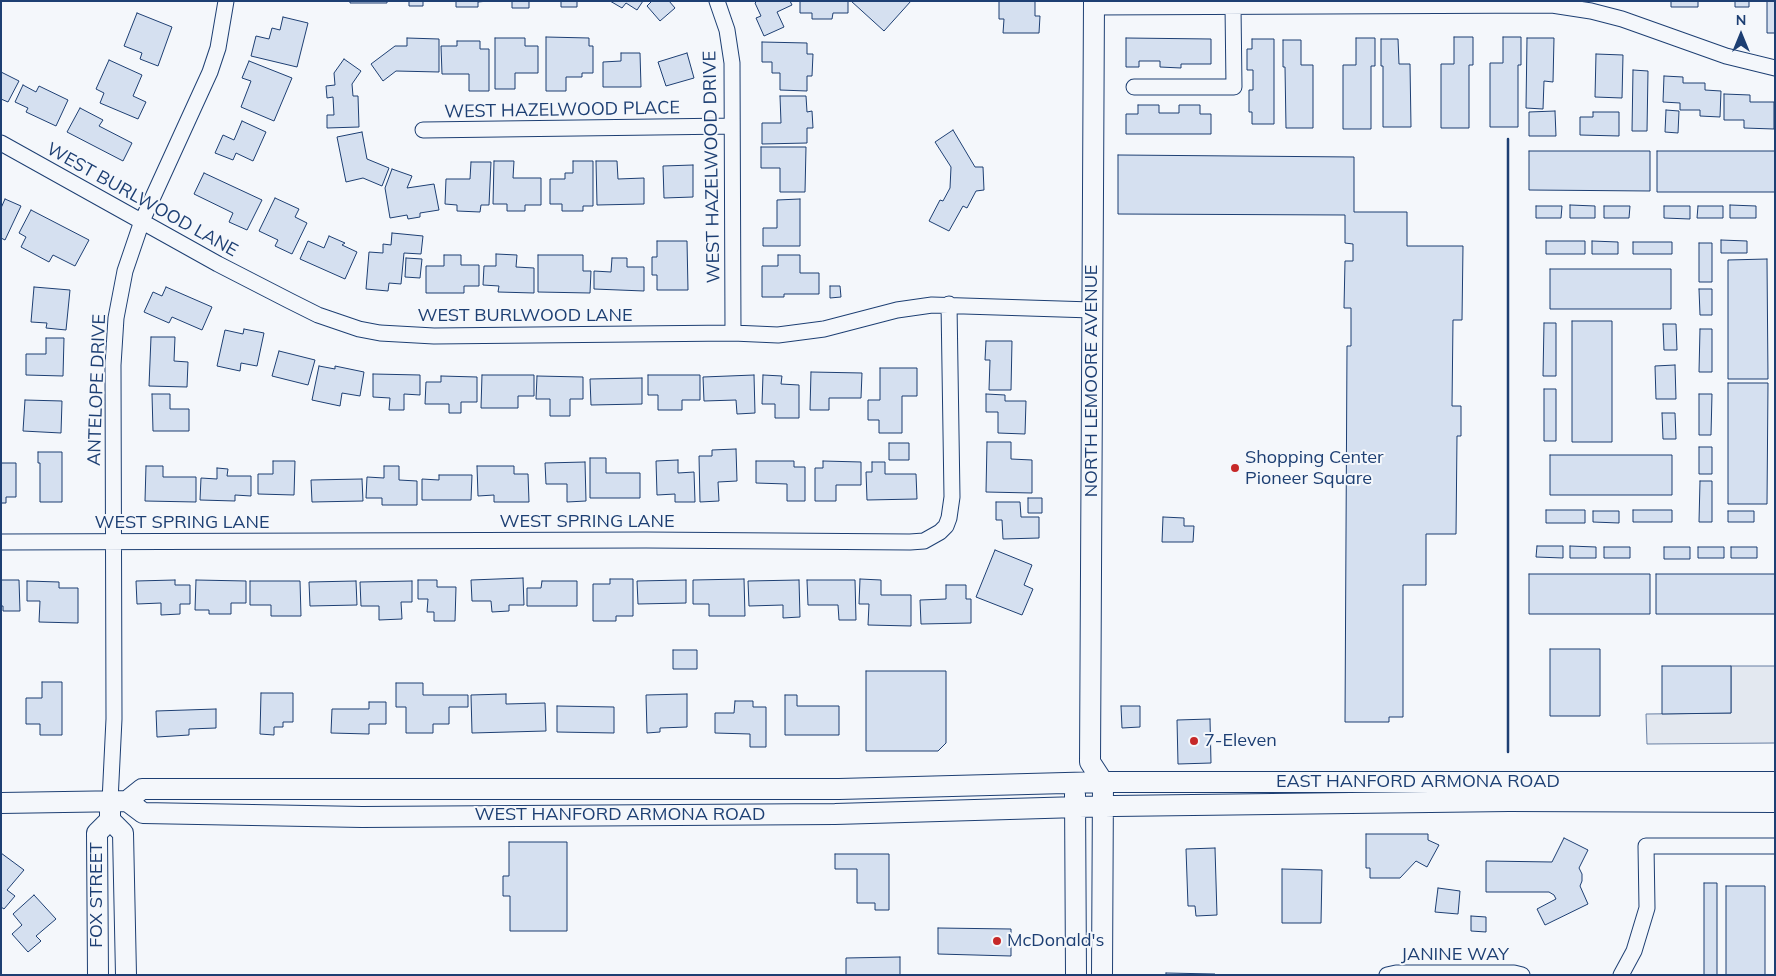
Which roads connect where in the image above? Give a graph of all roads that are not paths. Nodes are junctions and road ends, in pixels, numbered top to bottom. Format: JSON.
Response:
{"nodes":[{"id":1,"x":226,"y":1,"type":"edge"},
{"id":2,"x":717,"y":1,"type":"edge"},
{"id":3,"x":1552,"y":3,"type":"edge"},
{"id":4,"x":1094,"y":4,"type":"edge"},
{"id":5,"x":1233,"y":6,"type":"junction"},
{"id":6,"x":1775,"y":68,"type":"edge"},
{"id":7,"x":1134,"y":87,"type":"dead end"},
{"id":8,"x":732,"y":126,"type":"junction"},
{"id":9,"x":423,"y":130,"type":"dead end"},
{"id":10,"x":1,"y":144,"type":"edge"},
{"id":11,"x":142,"y":221,"type":"junction"},
{"id":12,"x":950,"y":304,"type":"junction"},
{"id":13,"x":1092,"y":310,"type":"junction"},
{"id":14,"x":733,"y":333,"type":"junction"},
{"id":15,"x":1,"y":542,"type":"edge"},
{"id":16,"x":113,"y":542,"type":"junction"},
{"id":17,"x":1090,"y":762,"type":"junction"},
{"id":18,"x":1068,"y":782,"type":"junction"},
{"id":19,"x":1104,"y":782,"type":"junction"},
{"id":20,"x":1775,"y":782,"type":"edge"},
{"id":21,"x":940,"y":785,"type":"junction"},
{"id":22,"x":1775,"y":802,"type":"edge"},
{"id":23,"x":1,"y":803,"type":"edge"},
{"id":24,"x":1110,"y":806,"type":"junction"},
{"id":25,"x":116,"y":807,"type":"junction"},
{"id":26,"x":1076,"y":807,"type":"junction"},
{"id":27,"x":939,"y":810,"type":"junction"},
{"id":28,"x":1775,"y":846,"type":"edge"},
{"id":29,"x":98,"y":975,"type":"edge"},
{"id":30,"x":126,"y":975,"type":"edge"},
{"id":31,"x":1076,"y":975,"type":"edge"},
{"id":32,"x":1102,"y":975,"type":"edge"},
{"id":33,"x":1387,"y":975,"type":"edge"},
{"id":34,"x":1522,"y":975,"type":"edge"},
{"id":35,"x":1621,"y":975,"type":"edge"}],
"edges":[{"from":1,"to":11,"type":"street","name":"ANTELOPE DRIVE"},
{"from":2,"to":8,"type":"street","name":"WEST HAZELWOOD DRIVE"},
{"from":3,"to":5,"type":"street"},
{"from":3,"to":6,"type":"street"},
{"from":4,"to":5,"type":"street"},
{"from":4,"to":13,"type":"main road","name":"NORTH LEMOORE AVENUE"},
{"from":5,"to":7,"type":"street"},
{"from":8,"to":9,"type":"street","name":"WEST HAZELWOOD PLACE"},
{"from":8,"to":14,"type":"street","name":"WEST HAZELWOOD DRIVE"},
{"from":10,"to":11,"type":"street","name":"WEST BURLWOOD LANE"},
{"from":11,"to":14,"type":"street","name":"WEST BURLWOOD LANE"},
{"from":11,"to":16,"type":"street","name":"ANTELOPE DRIVE"},
{"from":12,"to":13,"type":"street","name":"WEST BURLWOOD LANE"},
{"from":12,"to":14,"type":"street","name":"WEST BURLWOOD LANE"},
{"from":12,"to":16,"type":"street","name":"WEST SPRING LANE"},
{"from":13,"to":17,"type":"main road","name":"NORTH LEMOORE AVENUE"},
{"from":15,"to":16,"type":"street","name":"WEST SPRING LANE"},
{"from":16,"to":25,"type":"street","name":"ANTELOPE DRIVE"},
{"from":17,"to":18,"type":"main road"},
{"from":17,"to":19,"type":"main road"},
{"from":18,"to":19,"type":"main road","name":"EAST HANFORD ARMONA ROAD"},
{"from":18,"to":21,"type":"main road","name":"WEST HANFORD ARMONA ROAD"},
{"from":18,"to":26,"type":"main road"},
{"from":19,"to":20,"type":"main road","name":"EAST HANFORD ARMONA ROAD"},
{"from":19,"to":24,"type":"main road"},
{"from":21,"to":25,"type":"main road","name":"WEST HANFORD ARMONA ROAD"},
{"from":21,"to":27,"type":"main road"},
{"from":22,"to":24,"type":"main road","name":"EAST HANFORD ARMONA ROAD"},
{"from":23,"to":25,"type":"main road"},
{"from":24,"to":26,"type":"main road","name":"WEST HANFORD ARMONA ROAD"},
{"from":24,"to":32,"type":"main road"},
{"from":25,"to":27,"type":"main road","name":"WEST HANFORD ARMONA ROAD"},
{"from":25,"to":29,"type":"main road","name":"FOX STREET"},
{"from":25,"to":30,"type":"main road","name":"FOX STREET"},
{"from":26,"to":27,"type":"main road","name":"WEST HANFORD ARMONA ROAD"},
{"from":26,"to":31,"type":"main road"},
{"from":28,"to":35,"type":"street"},
{"from":33,"to":34,"type":"street","name":"JANINE WAY"}]}
